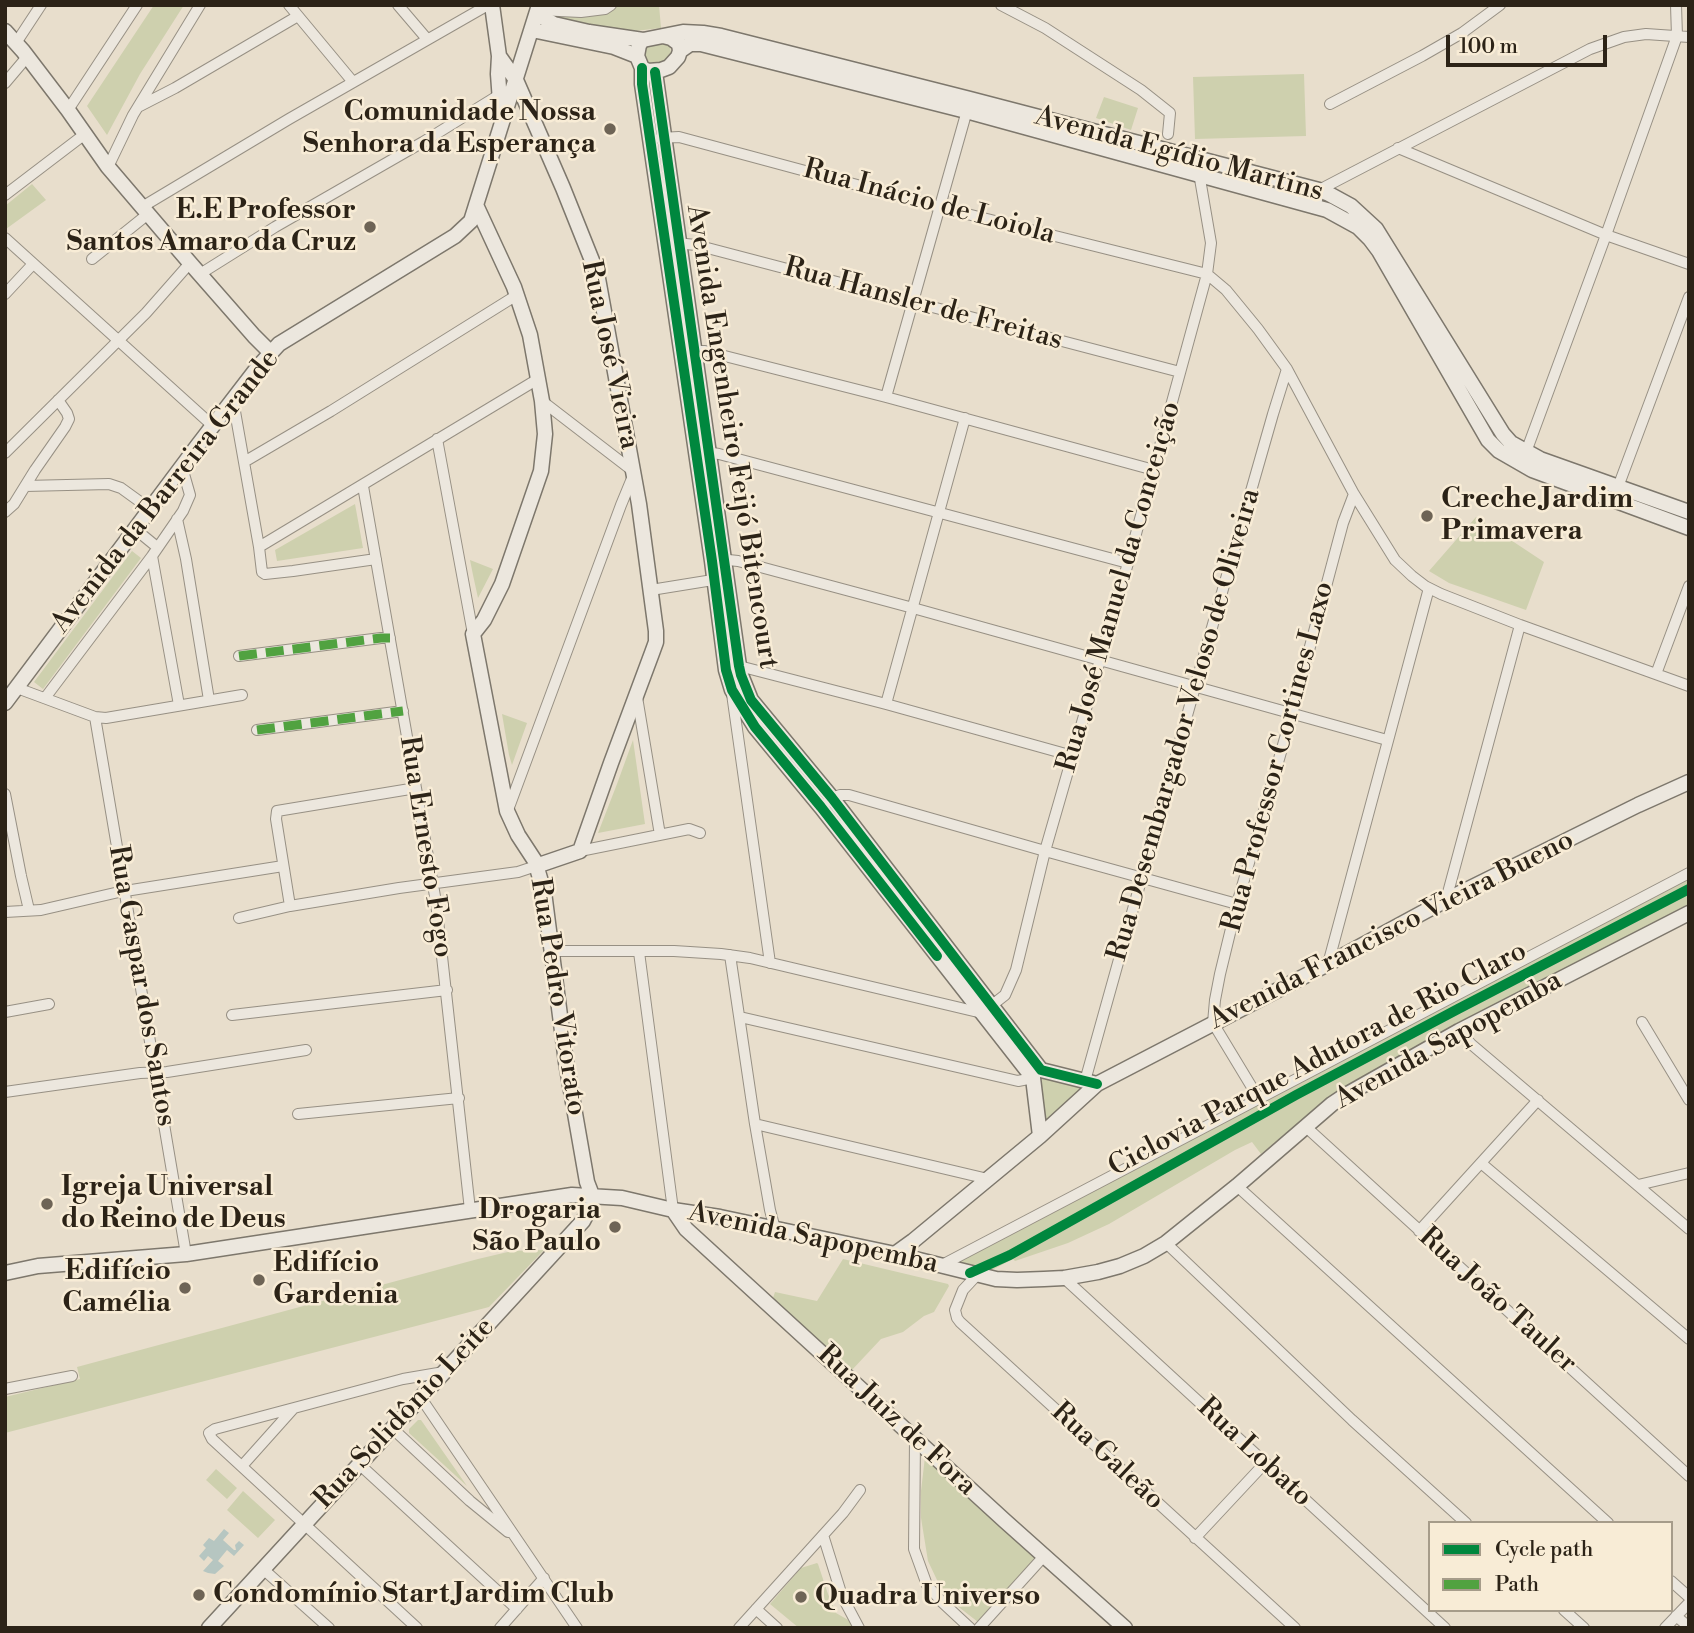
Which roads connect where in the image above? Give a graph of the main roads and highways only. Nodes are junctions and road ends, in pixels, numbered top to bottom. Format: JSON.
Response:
{"nodes":[{"id":1,"x":490,"y":5,"type":"edge"},
{"id":2,"x":538,"y":8,"type":"edge"},
{"id":3,"x":532,"y":30,"type":"junction"},
{"id":4,"x":5,"y":31,"type":"edge"},
{"id":5,"x":663,"y":36,"type":"junction"},
{"id":6,"x":643,"y":40,"type":"junction"},
{"id":7,"x":680,"y":51,"type":"junction"},
{"id":8,"x":499,"y":56,"type":"junction"},
{"id":9,"x":644,"y":65,"type":"junction"},
{"id":10,"x":516,"y":79,"type":"junction"},
{"id":11,"x":968,"y":105,"type":"junction"},
{"id":12,"x":502,"y":122,"type":"junction"},
{"id":13,"x":476,"y":205,"type":"junction"},
{"id":14,"x":271,"y":353,"type":"junction"},
{"id":15,"x":1689,"y":512,"type":"edge"},
{"id":16,"x":1689,"y":528,"type":"edge"},
{"id":17,"x":720,"y":579,"type":"junction"},
{"id":18,"x":5,"y":704,"type":"edge"},
{"id":19,"x":1689,"y":782,"type":"edge"},
{"id":20,"x":827,"y":803,"type":"junction"},
{"id":21,"x":536,"y":866,"type":"junction"},
{"id":22,"x":1689,"y":913,"type":"edge"},
{"id":23,"x":1037,"y":1074,"type":"junction"},
{"id":24,"x":1091,"y":1083,"type":"junction"},
{"id":25,"x":1040,"y":1136,"type":"junction"},
{"id":26,"x":592,"y":1195,"type":"junction"},
{"id":27,"x":673,"y":1210,"type":"junction"},
{"id":28,"x":895,"y":1254,"type":"junction"},
{"id":29,"x":5,"y":1273,"type":"edge"},
{"id":30,"x":209,"y":1628,"type":"edge"},
{"id":31,"x":1125,"y":1628,"type":"edge"}],
"edges":[{"from":1,"to":8,"type":"main road","name":"Avenida da Barreira Grande"},
{"from":2,"to":3,"type":"main road","name":"Avenida da Barreira Grande"},
{"from":2,"to":6,"type":"main road"},
{"from":3,"to":9,"type":"main road"},
{"from":3,"to":10,"type":"main road","name":"Avenida da Barreira Grande"},
{"from":4,"to":14,"type":"main road"},
{"from":5,"to":6,"type":"main road"},
{"from":5,"to":7,"type":"main road"},
{"from":5,"to":11,"type":"main road","name":"Avenida Egídio Martins"},
{"from":6,"to":9,"type":"main road"},
{"from":7,"to":9,"type":"main road"},
{"from":7,"to":11,"type":"main road","name":"Avenida Egídio Martins"},
{"from":8,"to":10,"type":"main road","name":"Rua José Vieira"},
{"from":8,"to":12,"type":"main road","name":"Avenida da Barreira Grande"},
{"from":9,"to":17,"type":"main road","name":"Avenida Engenheiro Feijó Bitencourt"},
{"from":10,"to":12,"type":"main road","name":"Avenida da Barreira Grande"},
{"from":10,"to":21,"type":"main road","name":"Rua José Vieira"},
{"from":11,"to":15,"type":"main road","name":"Avenida Egídio Martins"},
{"from":11,"to":16,"type":"main road","name":"Avenida Egídio Martins"},
{"from":12,"to":13,"type":"main road","name":"Avenida da Barreira Grande"},
{"from":13,"to":14,"type":"main road","name":"Avenida da Barreira Grande"},
{"from":13,"to":21,"type":"main road","name":"Rua Pedro Vitorato"},
{"from":14,"to":18,"type":"main road","name":"Avenida da Barreira Grande"},
{"from":17,"to":20,"type":"main road","name":"Avenida Engenheiro Feijó Bitencourt"},
{"from":17,"to":20,"type":"main road","name":"Avenida Engenheiro Feijó Bitencourt"},
{"from":19,"to":24,"type":"main road","name":"Avenida Francisco Vieira Bueno"},
{"from":20,"to":23,"type":"main road","name":"Avenida Engenheiro Feijó Bitencourt"},
{"from":21,"to":26,"type":"main road","name":"Rua Pedro Vitorato"},
{"from":22,"to":28,"type":"main road","name":"Avenida Sapopemba"},
{"from":23,"to":24,"type":"main road"},
{"from":23,"to":25,"type":"main road"},
{"from":24,"to":25,"type":"main road","name":"Avenida Francisco Vieira Bueno"},
{"from":25,"to":28,"type":"main road","name":"Avenida Francisco Vieira Bueno"},
{"from":26,"to":27,"type":"main road","name":"Avenida Sapopemba"},
{"from":26,"to":29,"type":"main road","name":"Avenida Sapopemba"},
{"from":26,"to":30,"type":"main road","name":"Rua Solidônio Leite"},
{"from":27,"to":28,"type":"main road","name":"Avenida Sapopemba"},
{"from":27,"to":31,"type":"main road","name":"Rua Juiz de Fora"}]}
